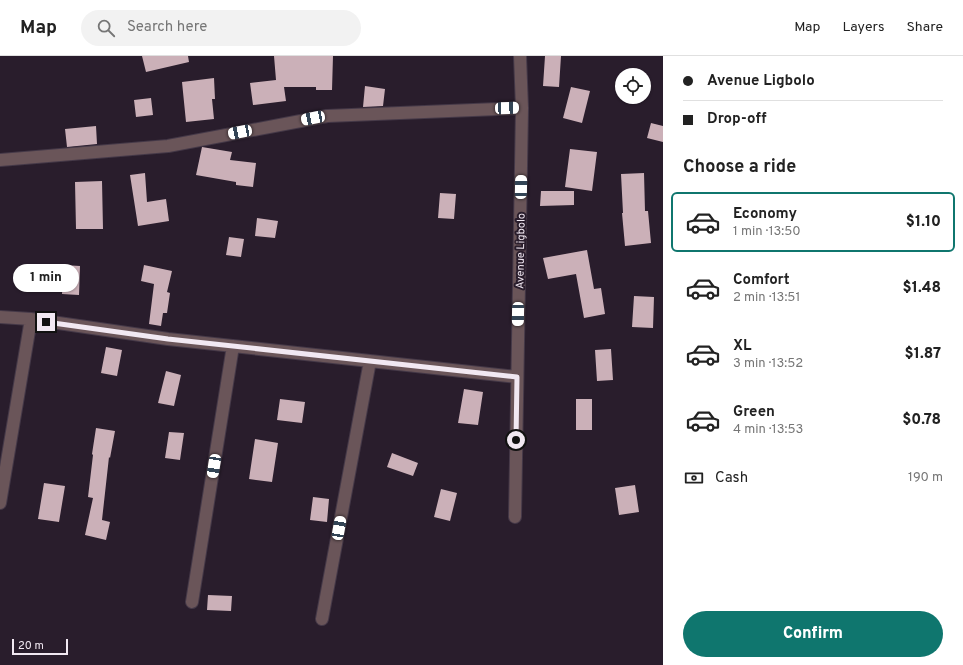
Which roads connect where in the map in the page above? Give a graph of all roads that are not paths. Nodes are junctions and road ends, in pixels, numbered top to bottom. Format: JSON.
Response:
{"nodes":[{"id":1,"x":520,"y":56,"type":"edge"},
{"id":2,"x":522,"y":108,"type":"junction"},
{"id":3,"x":0,"y":160,"type":"edge"},
{"id":4,"x":0,"y":317,"type":"edge"},
{"id":5,"x":31,"y":319,"type":"junction"},
{"id":6,"x":233,"y":346,"type":"junction"},
{"id":7,"x":370,"y":360,"type":"junction"},
{"id":8,"x":517,"y":377,"type":"junction"},
{"id":9,"x":0,"y":503,"type":"edge"},
{"id":10,"x":515,"y":518,"type":"dead end"},
{"id":11,"x":192,"y":602,"type":"dead end"},
{"id":12,"x":322,"y":619,"type":"dead end"}],
"edges":[{"from":1,"to":2,"type":"street","name":"Avenue Ligbolo"},
{"from":2,"to":3,"type":"street"},
{"from":2,"to":8,"type":"street","name":"Avenue Ligbolo"},
{"from":4,"to":5,"type":"street"},
{"from":5,"to":6,"type":"street"},
{"from":5,"to":9,"type":"street"},
{"from":6,"to":7,"type":"street"},
{"from":6,"to":11,"type":"street"},
{"from":7,"to":8,"type":"street"},
{"from":7,"to":12,"type":"street"},
{"from":8,"to":10,"type":"street","name":"Avenue Ligbolo"}]}
